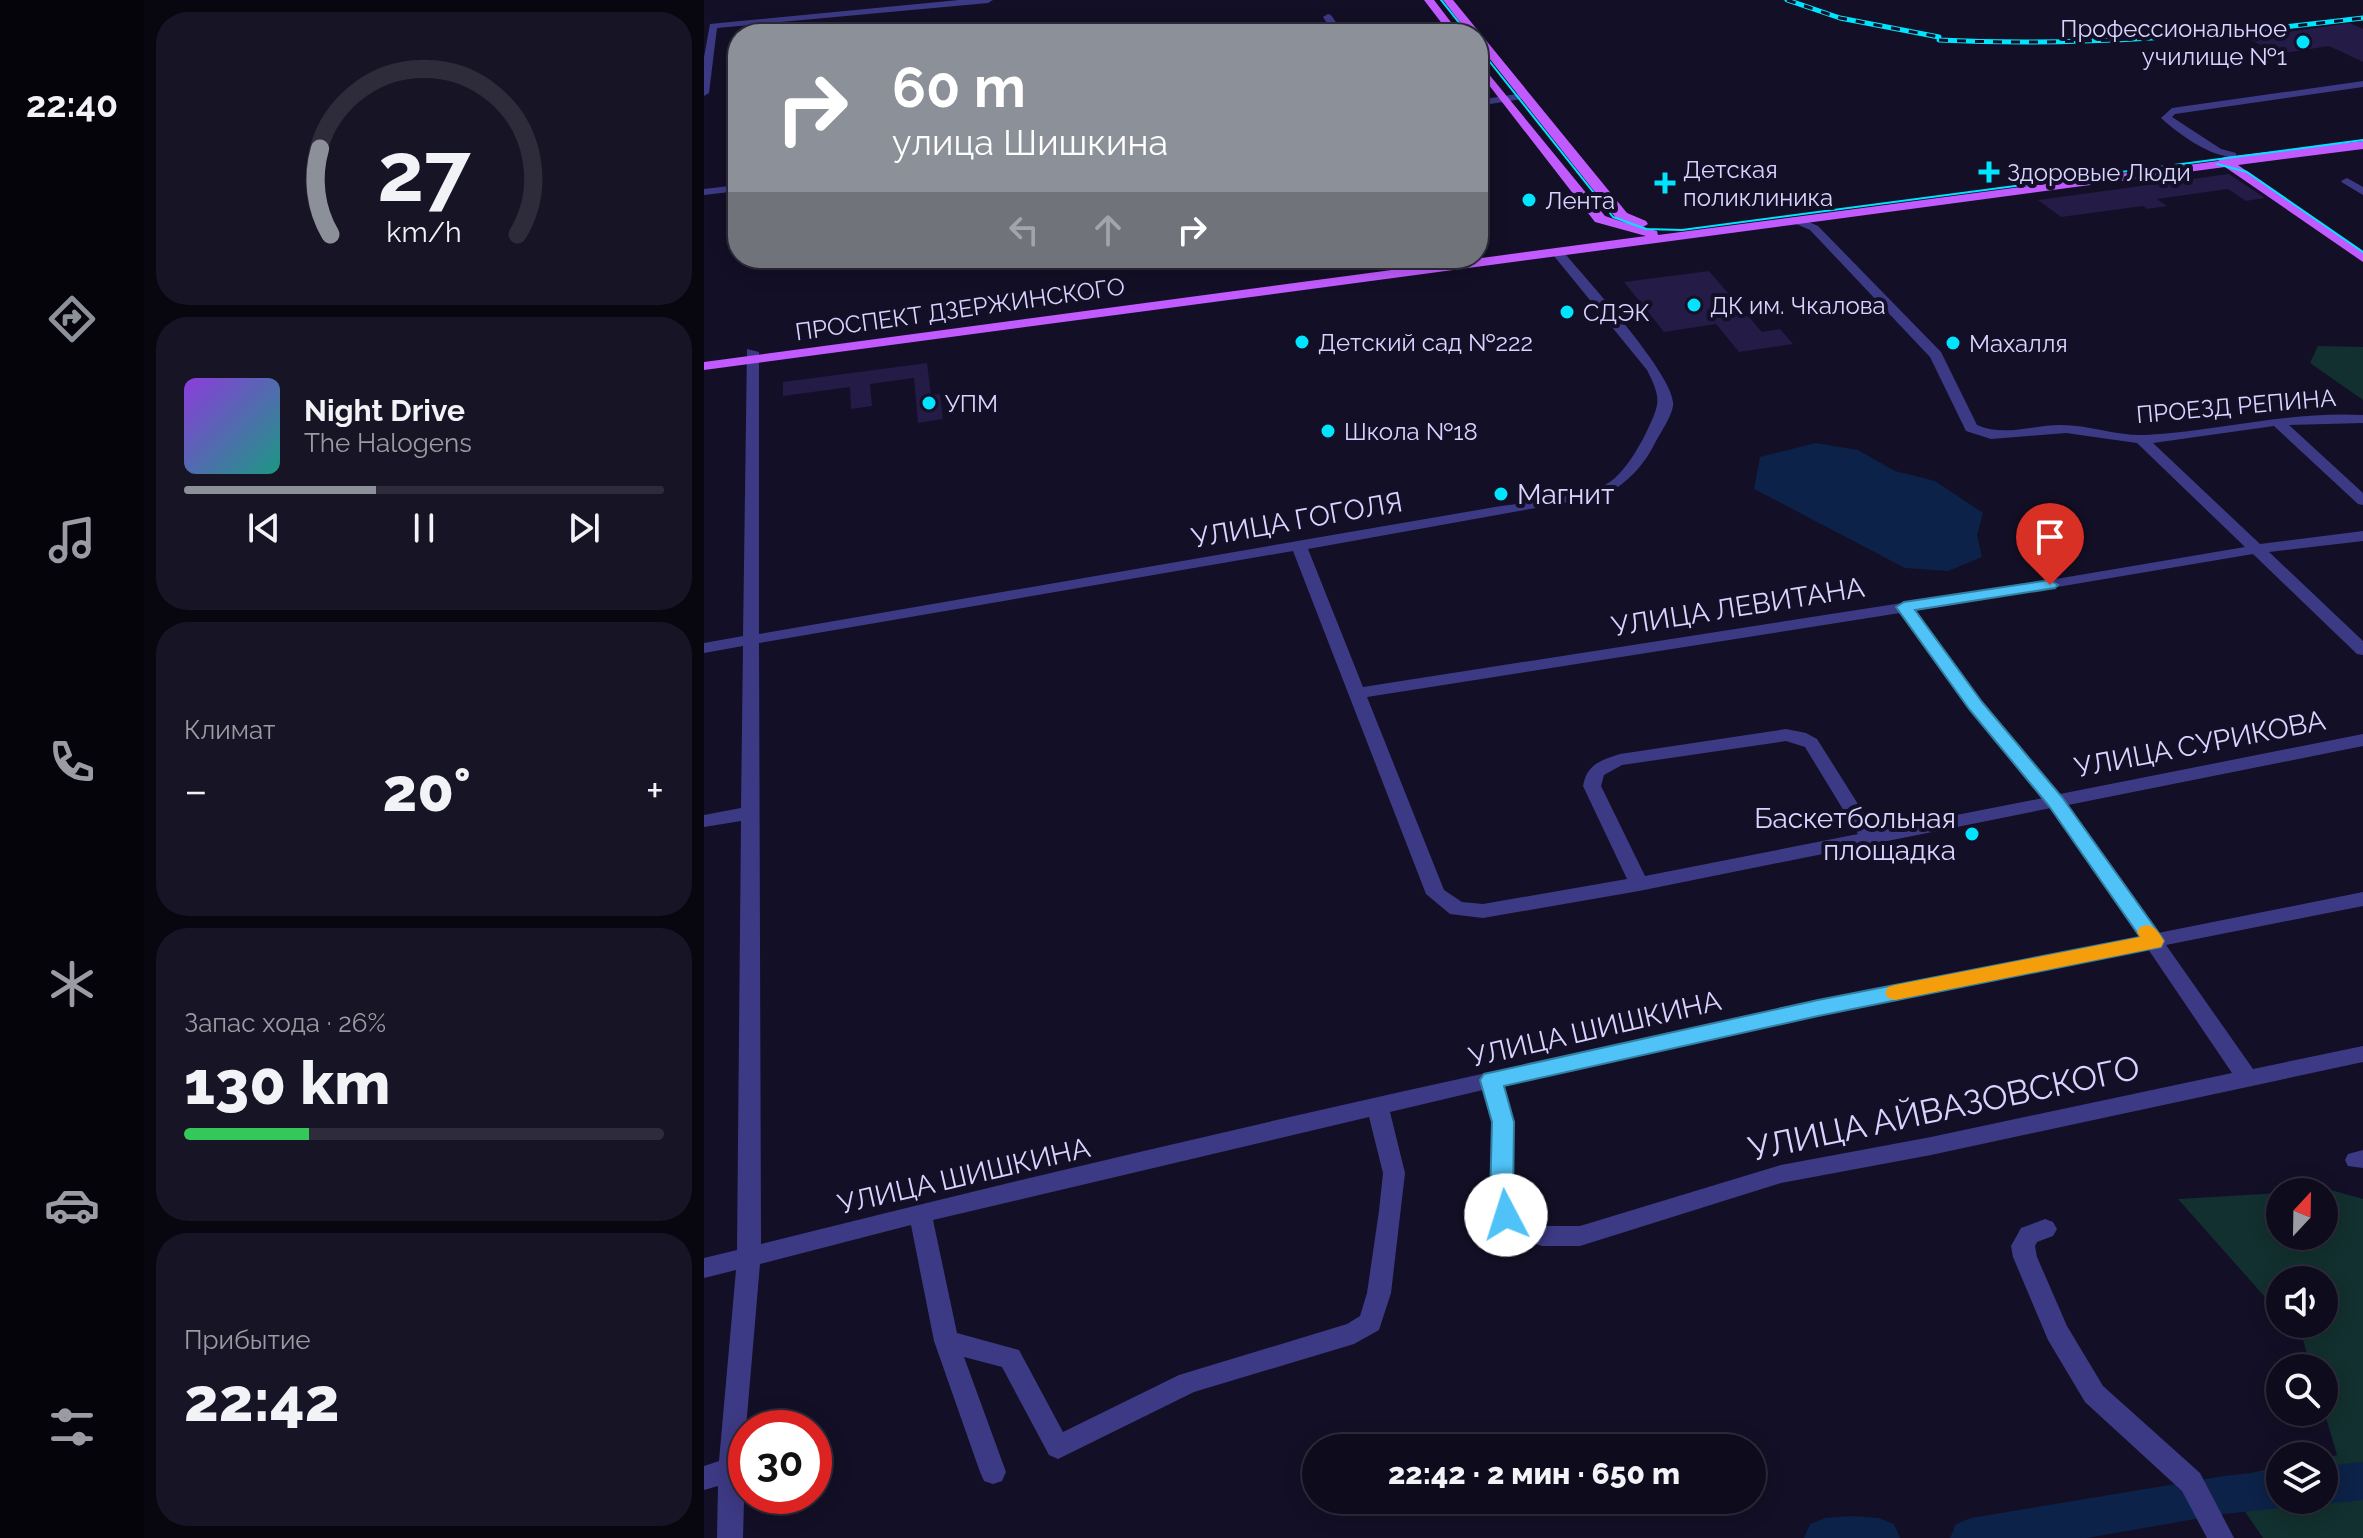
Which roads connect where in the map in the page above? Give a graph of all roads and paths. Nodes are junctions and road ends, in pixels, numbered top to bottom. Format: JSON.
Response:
{"nodes":[{"id":1,"x":988,"y":0,"type":"edge"},
{"id":2,"x":1429,"y":0,"type":"edge"},
{"id":3,"x":1448,"y":0,"type":"edge"},
{"id":4,"x":1328,"y":17,"type":"dead end"},
{"id":5,"x":734,"y":24,"type":"edge"},
{"id":6,"x":1333,"y":24,"type":"edge"},
{"id":7,"x":1447,"y":24,"type":"edge"},
{"id":8,"x":1467,"y":24,"type":"edge"},
{"id":9,"x":728,"y":25,"type":"edge"},
{"id":10,"x":1488,"y":50,"type":"edge"},
{"id":11,"x":1488,"y":76,"type":"edge"},
{"id":12,"x":2363,"y":84,"type":"edge"},
{"id":13,"x":704,"y":93,"type":"edge"},
{"id":14,"x":1524,"y":96,"type":"junction"},
{"id":15,"x":1506,"y":99,"type":"junction"},
{"id":16,"x":1488,"y":102,"type":"edge"},
{"id":17,"x":2363,"y":138,"type":"edge"},
{"id":18,"x":2363,"y":145,"type":"edge"},
{"id":19,"x":2227,"y":157,"type":"junction"},
{"id":20,"x":2347,"y":181,"type":"dead end"},
{"id":21,"x":728,"y":189,"type":"edge"},
{"id":22,"x":704,"y":192,"type":"edge"},
{"id":23,"x":2363,"y":192,"type":"edge"},
{"id":24,"x":1600,"y":219,"type":"junction"},
{"id":25,"x":1798,"y":221,"type":"junction"},
{"id":26,"x":1619,"y":226,"type":"junction"},
{"id":27,"x":1679,"y":232,"type":"junction"},
{"id":28,"x":2363,"y":244,"type":"edge"},
{"id":29,"x":1580,"y":245,"type":"junction"},
{"id":30,"x":1488,"y":253,"type":"edge"},
{"id":31,"x":1558,"y":253,"type":"junction"},
{"id":32,"x":2363,"y":258,"type":"edge"},
{"id":33,"x":1488,"y":262,"type":"edge"},
{"id":34,"x":1377,"y":268,"type":"edge"},
{"id":35,"x":1441,"y":268,"type":"edge"},
{"id":36,"x":752,"y":356,"type":"junction"},
{"id":37,"x":704,"y":358,"type":"edge"},
{"id":38,"x":704,"y":366,"type":"edge"},
{"id":39,"x":2363,"y":419,"type":"edge"},
{"id":40,"x":2277,"y":421,"type":"junction"},
{"id":41,"x":2142,"y":440,"type":"junction"},
{"id":42,"x":2363,"y":501,"type":"edge"},
{"id":43,"x":2363,"y":536,"type":"edge"},
{"id":44,"x":1299,"y":546,"type":"junction"},
{"id":45,"x":2258,"y":549,"type":"junction"},
{"id":46,"x":1904,"y":607,"type":"junction"},
{"id":47,"x":749,"y":640,"type":"junction"},
{"id":48,"x":704,"y":648,"type":"edge"},
{"id":49,"x":2363,"y":650,"type":"edge"},
{"id":50,"x":1357,"y":693,"type":"junction"},
{"id":51,"x":2363,"y":740,"type":"edge"},
{"id":52,"x":2056,"y":801,"type":"junction"},
{"id":53,"x":749,"y":813,"type":"junction"},
{"id":54,"x":704,"y":821,"type":"edge"},
{"id":55,"x":1869,"y":836,"type":"junction"},
{"id":56,"x":1639,"y":884,"type":"junction"},
{"id":57,"x":2363,"y":899,"type":"edge"},
{"id":58,"x":2154,"y":941,"type":"junction"},
{"id":59,"x":2363,"y":1054,"type":"edge"},
{"id":60,"x":2247,"y":1078,"type":"junction"},
{"id":61,"x":1491,"y":1080,"type":"junction"},
{"id":62,"x":1378,"y":1109,"type":"junction"},
{"id":63,"x":920,"y":1213,"type":"junction"},
{"id":64,"x":2045,"y":1229,"type":"dead end"},
{"id":65,"x":749,"y":1256,"type":"junction"},
{"id":66,"x":704,"y":1268,"type":"edge"},
{"id":67,"x":946,"y":1341,"type":"junction"},
{"id":68,"x":736,"y":1410,"type":"edge"},
{"id":69,"x":728,"y":1471,"type":"edge"},
{"id":70,"x":993,"y":1472,"type":"dead end"},
{"id":71,"x":704,"y":1478,"type":"edge"},
{"id":72,"x":730,"y":1514,"type":"edge"},
{"id":73,"x":2216,"y":1528,"type":"edge"},
{"id":74,"x":730,"y":1538,"type":"edge"}],
"edges":[{"from":1,"to":5,"type":"street"},
{"from":2,"to":7,"type":"main road"},
{"from":3,"to":8,"type":"main road"},
{"from":4,"to":6,"type":"street"},
{"from":9,"to":13,"type":"street"},
{"from":10,"to":14,"type":"main road"},
{"from":11,"to":15,"type":"main road"},
{"from":12,"to":19,"type":"street"},
{"from":14,"to":15,"type":"street"},
{"from":14,"to":26,"type":"main road"},
{"from":15,"to":16,"type":"street"},
{"from":15,"to":24,"type":"main road"},
{"from":17,"to":19,"type":"main road","name":"ПРОСПЕКТ ДЗЕРЖИНСКОГО"},
{"from":18,"to":19,"type":"main road","name":"ПРОСПЕКТ ДЗЕРЖИНСКОГО"},
{"from":19,"to":25,"type":"main road","name":"ПРОСПЕКТ ДЗЕРЖИНСКОГО"},
{"from":19,"to":27,"type":"main road","name":"ПРОСПЕКТ ДЗЕРЖИНСКОГО"},
{"from":19,"to":28,"type":"main road"},
{"from":19,"to":32,"type":"main road"},
{"from":20,"to":23,"type":"street"},
{"from":21,"to":22,"type":"street"},
{"from":24,"to":26,"type":"main road"},
{"from":24,"to":29,"type":"main road"},
{"from":25,"to":27,"type":"main road","name":"ПРОСПЕКТ ДЗЕРЖИНСКОГО"},
{"from":25,"to":41,"type":"street","name":"ПРОЕЗД РЕПИНА"},
{"from":26,"to":27,"type":"main road"},
{"from":26,"to":27,"type":"main road"},
{"from":26,"to":29,"type":"main road"},
{"from":27,"to":29,"type":"main road","name":"ПРОСПЕКТ ДЗЕРЖИНСКОГО"},
{"from":29,"to":30,"type":"main road","name":"ПРОСПЕКТ ДЗЕРЖИНСКОГО"},
{"from":29,"to":31,"type":"main road","name":"ПРОСПЕКТ ДЗЕРЖИНСКОГО"},
{"from":31,"to":33,"type":"main road","name":"ПРОСПЕКТ ДЗЕРЖИНСКОГО"},
{"from":31,"to":44,"type":"street","name":"УЛИЦА ГОГОЛЯ"},
{"from":34,"to":36,"type":"main road","name":"ПРОСПЕКТ ДЗЕРЖИНСКОГО"},
{"from":35,"to":36,"type":"main road","name":"ПРОСПЕКТ ДЗЕРЖИНСКОГО"},
{"from":36,"to":37,"type":"main road","name":"ПРОСПЕКТ ДЗЕРЖИНСКОГО"},
{"from":36,"to":38,"type":"main road","name":"ПРОСПЕКТ ДЗЕРЖИНСКОГО"},
{"from":36,"to":47,"type":"street"},
{"from":39,"to":40,"type":"street","name":"ПРОЕЗД РЕПИНА"},
{"from":40,"to":41,"type":"street","name":"ПРОЕЗД РЕПИНА"},
{"from":40,"to":42,"type":"street"},
{"from":41,"to":45,"type":"street"},
{"from":43,"to":45,"type":"street","name":"УЛИЦА ЛЕВИТАНА"},
{"from":44,"to":47,"type":"street","name":"УЛИЦА ГОГОЛЯ"},
{"from":44,"to":50,"type":"street"},
{"from":45,"to":46,"type":"street","name":"УЛИЦА ЛЕВИТАНА"},
{"from":45,"to":49,"type":"street"},
{"from":46,"to":50,"type":"street","name":"УЛИЦА ЛЕВИТАНА"},
{"from":46,"to":52,"type":"street"},
{"from":47,"to":48,"type":"street","name":"УЛИЦА ГОГОЛЯ"},
{"from":47,"to":53,"type":"street"},
{"from":50,"to":56,"type":"street","name":"УЛИЦА СУРИКОВА"},
{"from":51,"to":52,"type":"street","name":"УЛИЦА СУРИКОВА"},
{"from":52,"to":55,"type":"street","name":"УЛИЦА СУРИКОВА"},
{"from":52,"to":58,"type":"street"},
{"from":53,"to":54,"type":"street"},
{"from":53,"to":65,"type":"street"},
{"from":55,"to":56,"type":"street","name":"УЛИЦА СУРИКОВА"},
{"from":55,"to":56,"type":"street"},
{"from":57,"to":58,"type":"street","name":"УЛИЦА ШИШКИНА"},
{"from":58,"to":60,"type":"street"},
{"from":58,"to":61,"type":"street","name":"УЛИЦА ШИШКИНА"},
{"from":59,"to":60,"type":"street","name":"УЛИЦА АЙВАЗОВСКОГО"},
{"from":60,"to":61,"type":"street","name":"УЛИЦА АЙВАЗОВСКОГО"},
{"from":61,"to":62,"type":"street","name":"УЛИЦА ШИШКИНА"},
{"from":62,"to":63,"type":"street","name":"УЛИЦА ШИШКИНА"},
{"from":62,"to":67,"type":"street"},
{"from":63,"to":65,"type":"street","name":"УЛИЦА ШИШКИНА"},
{"from":63,"to":67,"type":"street"},
{"from":64,"to":73,"type":"street"},
{"from":65,"to":66,"type":"street","name":"УЛИЦА ШИШКИНА"},
{"from":65,"to":68,"type":"street"},
{"from":67,"to":70,"type":"street"},
{"from":69,"to":71,"type":"street"},
{"from":72,"to":74,"type":"street"}]}
